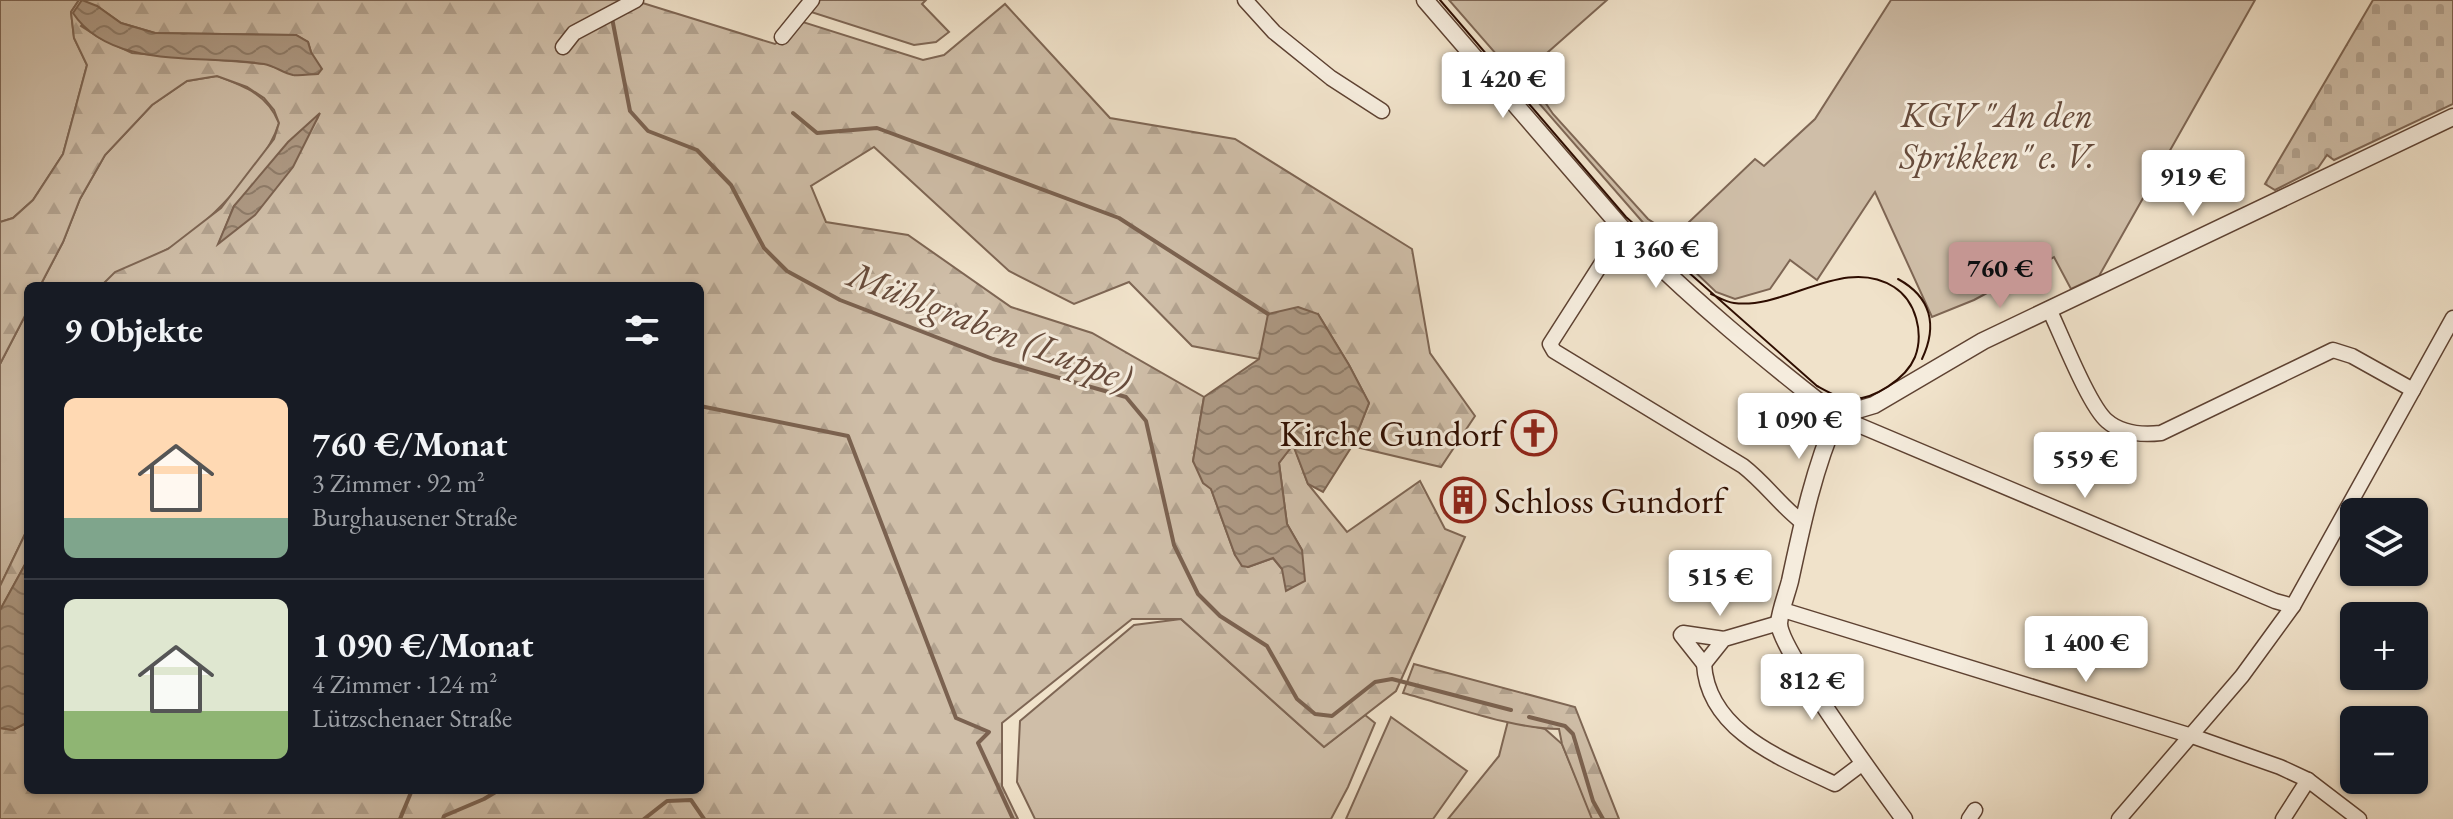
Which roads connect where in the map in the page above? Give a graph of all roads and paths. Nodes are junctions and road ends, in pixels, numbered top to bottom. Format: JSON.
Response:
{"nodes":[{"id":1,"x":812,"y":0,"type":"edge"},
{"id":2,"x":1245,"y":0,"type":"edge"},
{"id":3,"x":1425,"y":0,"type":"edge"},
{"id":4,"x":630,"y":4,"type":"edge"},
{"id":5,"x":782,"y":37,"type":"dead end"},
{"id":6,"x":563,"y":47,"type":"dead end"},
{"id":7,"x":1382,"y":111,"type":"dead end"},
{"id":8,"x":2453,"y":117,"type":"edge"},
{"id":9,"x":1627,"y":234,"type":"junction"},
{"id":10,"x":2049,"y":309,"type":"junction"},
{"id":11,"x":2453,"y":318,"type":"edge"},
{"id":12,"x":2413,"y":390,"type":"junction"},
{"id":13,"x":1837,"y":416,"type":"junction"},
{"id":14,"x":1802,"y":522,"type":"junction"},
{"id":15,"x":2293,"y":606,"type":"junction"},
{"id":16,"x":1781,"y":617,"type":"junction"},
{"id":17,"x":1724,"y":639,"type":"junction"},
{"id":18,"x":1704,"y":664,"type":"junction"},
{"id":19,"x":2192,"y":736,"type":"junction"},
{"id":20,"x":1863,"y":763,"type":"junction"},
{"id":21,"x":2308,"y":780,"type":"junction"},
{"id":22,"x":1904,"y":819,"type":"edge"},
{"id":23,"x":2119,"y":819,"type":"edge"},
{"id":24,"x":2283,"y":819,"type":"edge"},
{"id":25,"x":2359,"y":819,"type":"edge"}],
"edges":[{"from":1,"to":5,"type":"street"},
{"from":2,"to":7,"type":"street"},
{"from":3,"to":9,"type":"street"},
{"from":4,"to":6,"type":"street"},
{"from":8,"to":10,"type":"street"},
{"from":9,"to":13,"type":"street"},
{"from":9,"to":14,"type":"street"},
{"from":10,"to":12,"type":"street"},
{"from":10,"to":13,"type":"street"},
{"from":11,"to":12,"type":"street"},
{"from":12,"to":15,"type":"street"},
{"from":13,"to":14,"type":"street"},
{"from":13,"to":15,"type":"street"},
{"from":14,"to":16,"type":"street"},
{"from":15,"to":19,"type":"street"},
{"from":16,"to":17,"type":"street"},
{"from":16,"to":19,"type":"street"},
{"from":16,"to":20,"type":"street"},
{"from":17,"to":18,"type":"street"},
{"from":17,"to":18,"type":"street"},
{"from":18,"to":20,"type":"street"},
{"from":19,"to":21,"type":"street"},
{"from":19,"to":23,"type":"street"},
{"from":20,"to":22,"type":"street"},
{"from":21,"to":24,"type":"street"},
{"from":21,"to":25,"type":"street"}]}
